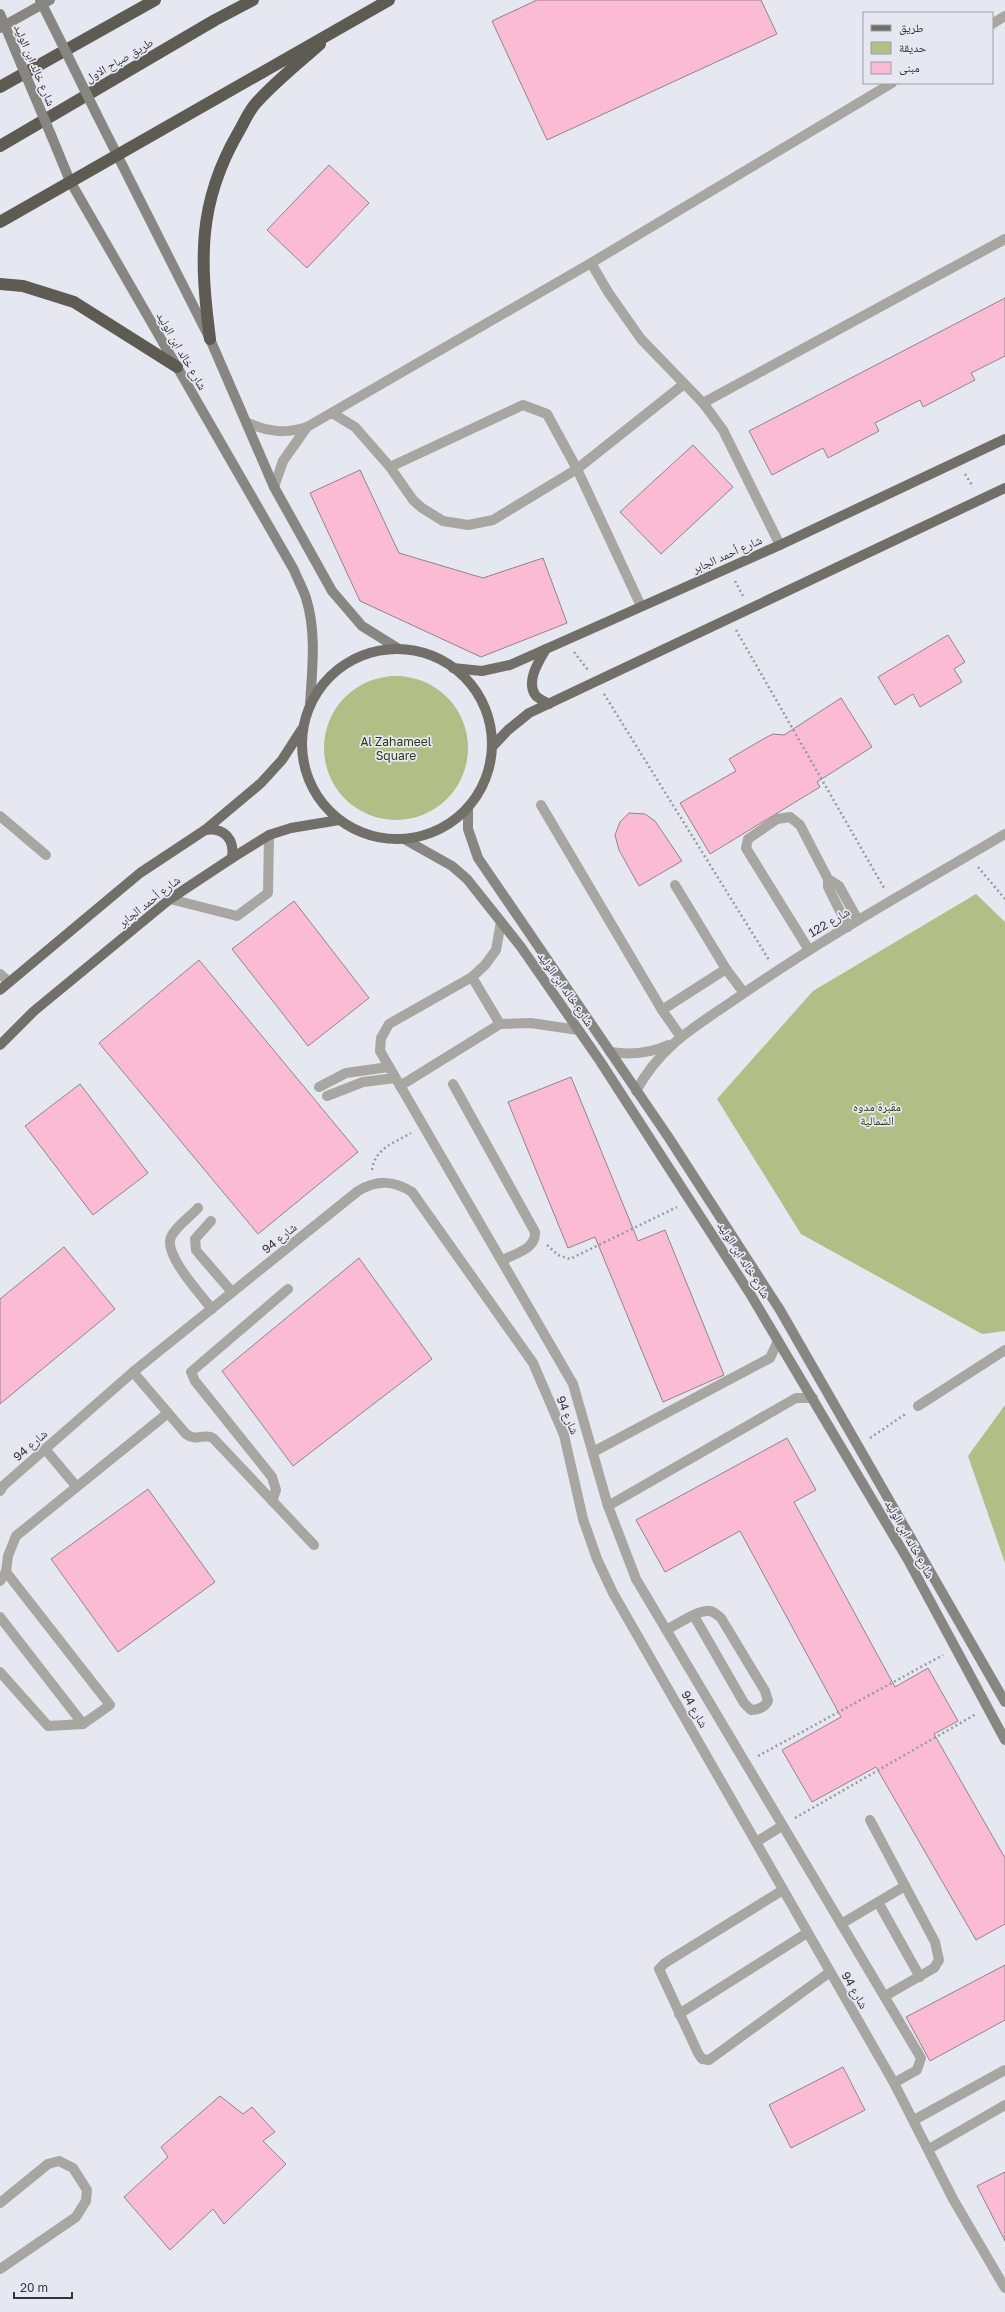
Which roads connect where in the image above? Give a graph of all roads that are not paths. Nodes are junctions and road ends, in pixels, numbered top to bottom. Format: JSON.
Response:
{"nodes":[{"id":1,"x":155,"y":0,"type":"edge"},
{"id":2,"x":253,"y":0,"type":"edge"},
{"id":3,"x":389,"y":0,"type":"edge"},
{"id":4,"x":44,"y":1,"type":"edge"},
{"id":5,"x":0,"y":14,"type":"edge"},
{"id":6,"x":1005,"y":16,"type":"edge"},
{"id":7,"x":993,"y":23,"type":"edge"},
{"id":8,"x":2,"y":27,"type":"edge"},
{"id":9,"x":340,"y":27,"type":"junction"},
{"id":10,"x":890,"y":84,"type":"edge"},
{"id":11,"x":0,"y":87,"type":"edge"},
{"id":12,"x":0,"y":146,"type":"edge"},
{"id":13,"x":116,"y":154,"type":"junction"},
{"id":14,"x":70,"y":181,"type":"junction"},
{"id":15,"x":0,"y":222,"type":"edge"},
{"id":16,"x":1005,"y":239,"type":"edge"},
{"id":17,"x":590,"y":263,"type":"junction"},
{"id":18,"x":0,"y":284,"type":"edge"},
{"id":19,"x":210,"y":339,"type":"junction"},
{"id":20,"x":176,"y":367,"type":"junction"},
{"id":21,"x":684,"y":384,"type":"junction"},
{"id":22,"x":703,"y":403,"type":"junction"},
{"id":23,"x":332,"y":413,"type":"junction"},
{"id":24,"x":246,"y":422,"type":"junction"},
{"id":25,"x":307,"y":427,"type":"junction"},
{"id":26,"x":1005,"y":439,"type":"edge"},
{"id":27,"x":390,"y":467,"type":"junction"},
{"id":28,"x":577,"y":469,"type":"junction"},
{"id":29,"x":274,"y":487,"type":"junction"},
{"id":30,"x":1005,"y":488,"type":"edge"},
{"id":31,"x":780,"y":545,"type":"junction"},
{"id":32,"x":641,"y":606,"type":"junction"},
{"id":33,"x":399,"y":649,"type":"junction"},
{"id":34,"x":546,"y":649,"type":"junction"},
{"id":35,"x":454,"y":668,"type":"junction"},
{"id":36,"x":549,"y":704,"type":"junction"},
{"id":37,"x":310,"y":705,"type":"junction"},
{"id":38,"x":302,"y":729,"type":"junction"},
{"id":39,"x":492,"y":747,"type":"junction"},
{"id":40,"x":541,"y":805,"type":"dead end"},
{"id":41,"x":468,"y":808,"type":"junction"},
{"id":42,"x":0,"y":816,"type":"edge"},
{"id":43,"x":338,"y":820,"type":"junction"},
{"id":44,"x":205,"y":830,"type":"junction"},
{"id":45,"x":1005,"y":834,"type":"edge"},
{"id":46,"x":269,"y":835,"type":"junction"},
{"id":47,"x":404,"y":839,"type":"junction"},
{"id":48,"x":46,"y":855,"type":"dead end"},
{"id":49,"x":232,"y":858,"type":"junction"},
{"id":50,"x":828,"y":878,"type":"junction"},
{"id":51,"x":675,"y":885,"type":"dead end"},
{"id":52,"x":170,"y":899,"type":"junction"},
{"id":53,"x":858,"y":920,"type":"junction"},
{"id":54,"x":501,"y":922,"type":"junction"},
{"id":55,"x":848,"y":926,"type":"junction"},
{"id":56,"x":809,"y":950,"type":"junction"},
{"id":57,"x":726,"y":969,"type":"junction"},
{"id":58,"x":0,"y":974,"type":"edge"},
{"id":59,"x":472,"y":977,"type":"junction"},
{"id":60,"x":9,"y":982,"type":"junction"},
{"id":61,"x":0,"y":990,"type":"edge"},
{"id":62,"x":744,"y":993,"type":"junction"},
{"id":63,"x":662,"y":1010,"type":"junction"},
{"id":64,"x":500,"y":1024,"type":"junction"},
{"id":65,"x":578,"y":1030,"type":"junction"},
{"id":66,"x":677,"y":1040,"type":"junction"},
{"id":67,"x":0,"y":1045,"type":"edge"},
{"id":68,"x":610,"y":1052,"type":"junction"},
{"id":69,"x":389,"y":1067,"type":"junction"},
{"id":70,"x":398,"y":1082,"type":"junction"},
{"id":71,"x":453,"y":1084,"type":"dead end"},
{"id":72,"x":319,"y":1086,"type":"dead end"},
{"id":73,"x":636,"y":1091,"type":"junction"},
{"id":74,"x":327,"y":1096,"type":"dead end"},
{"id":75,"x":198,"y":1208,"type":"dead end"},
{"id":76,"x":211,"y":1221,"type":"dead end"},
{"id":77,"x":502,"y":1260,"type":"junction"},
{"id":78,"x":288,"y":1289,"type":"dead end"},
{"id":79,"x":232,"y":1292,"type":"junction"},
{"id":80,"x":212,"y":1309,"type":"junction"},
{"id":81,"x":778,"y":1341,"type":"junction"},
{"id":82,"x":1005,"y":1350,"type":"edge"},
{"id":83,"x":133,"y":1372,"type":"junction"},
{"id":84,"x":812,"y":1398,"type":"junction"},
{"id":85,"x":918,"y":1406,"type":"road end"},
{"id":86,"x":168,"y":1413,"type":"junction"},
{"id":87,"x":45,"y":1449,"type":"junction"},
{"id":88,"x":593,"y":1452,"type":"junction"},
{"id":89,"x":76,"y":1486,"type":"junction"},
{"id":90,"x":1,"y":1487,"type":"edge"},
{"id":91,"x":272,"y":1501,"type":"junction"},
{"id":92,"x":608,"y":1506,"type":"junction"},
{"id":93,"x":314,"y":1545,"type":"dead end"},
{"id":94,"x":3,"y":1576,"type":"edge"},
{"id":95,"x":694,"y":1616,"type":"junction"},
{"id":96,"x":0,"y":1617,"type":"edge"},
{"id":97,"x":666,"y":1630,"type":"junction"},
{"id":98,"x":0,"y":1672,"type":"edge"},
{"id":99,"x":1005,"y":1702,"type":"edge"},
{"id":100,"x":83,"y":1724,"type":"junction"},
{"id":101,"x":1005,"y":1740,"type":"edge"},
{"id":102,"x":870,"y":1820,"type":"dead end"},
{"id":103,"x":782,"y":1826,"type":"junction"},
{"id":104,"x":756,"y":1842,"type":"junction"},
{"id":105,"x":905,"y":1886,"type":"junction"},
{"id":106,"x":782,"y":1890,"type":"junction"},
{"id":107,"x":878,"y":1902,"type":"junction"},
{"id":108,"x":841,"y":1924,"type":"junction"},
{"id":109,"x":808,"y":1933,"type":"junction"},
{"id":110,"x":830,"y":1972,"type":"junction"},
{"id":111,"x":920,"y":1977,"type":"junction"},
{"id":112,"x":884,"y":1996,"type":"junction"},
{"id":113,"x":679,"y":2014,"type":"junction"},
{"id":114,"x":1005,"y":2070,"type":"edge"},
{"id":115,"x":894,"y":2083,"type":"junction"},
{"id":116,"x":1005,"y":2105,"type":"edge"},
{"id":117,"x":914,"y":2120,"type":"junction"},
{"id":118,"x":928,"y":2149,"type":"junction"},
{"id":119,"x":0,"y":2202,"type":"edge"},
{"id":120,"x":0,"y":2269,"type":"edge"},
{"id":121,"x":1005,"y":2288,"type":"edge"}],
"edges":[{"from":1,"to":11,"type":"highway"},
{"from":2,"to":12,"type":"highway","name":"طريق صباح الاول"},
{"from":3,"to":9,"type":"highway"},
{"from":4,"to":8,"type":"main road"},
{"from":4,"to":13,"type":"main road","bridge":true},
{"from":5,"to":8,"type":"main road","name":"شارع خالد ابن الوليد"},
{"from":6,"to":7,"type":"street"},
{"from":8,"to":14,"type":"main road","name":"شارع خالد ابن الوليد","bridge":true},
{"from":9,"to":13,"type":"highway"},
{"from":9,"to":19,"type":"highway"},
{"from":10,"to":17,"type":"street"},
{"from":13,"to":14,"type":"highway"},
{"from":13,"to":19,"type":"main road"},
{"from":14,"to":15,"type":"highway"},
{"from":14,"to":20,"type":"main road","name":"شارع خالد ابن الوليد"},
{"from":16,"to":22,"type":"street"},
{"from":17,"to":21,"type":"street"},
{"from":17,"to":23,"type":"street"},
{"from":18,"to":20,"type":"highway"},
{"from":19,"to":24,"type":"main road"},
{"from":20,"to":37,"type":"main road","name":"شارع خالد ابن الوليد"},
{"from":21,"to":22,"type":"street"},
{"from":21,"to":28,"type":"street"},
{"from":22,"to":31,"type":"street"},
{"from":23,"to":25,"type":"street"},
{"from":23,"to":27,"type":"street"},
{"from":24,"to":25,"type":"street"},
{"from":24,"to":29,"type":"main road"},
{"from":25,"to":29,"type":"street"},
{"from":26,"to":31,"type":"main road","name":"شارع أحمد الجابر"},
{"from":27,"to":28,"type":"street"},
{"from":27,"to":28,"type":"street"},
{"from":28,"to":32,"type":"street"},
{"from":29,"to":33,"type":"main road"},
{"from":30,"to":36,"type":"main road"},
{"from":31,"to":32,"type":"main road","name":"شارع أحمد الجابر"},
{"from":32,"to":34,"type":"main road","name":"شارع أحمد الجابر"},
{"from":33,"to":35,"type":"main road"},
{"from":33,"to":37,"type":"main road"},
{"from":34,"to":35,"type":"main road","name":"شارع أحمد الجابر"},
{"from":34,"to":36,"type":"main road"},
{"from":35,"to":39,"type":"main road"},
{"from":36,"to":39,"type":"main road"},
{"from":37,"to":38,"type":"main road"},
{"from":38,"to":43,"type":"main road"},
{"from":38,"to":44,"type":"main road"},
{"from":39,"to":41,"type":"main road"},
{"from":40,"to":63,"type":"street"},
{"from":41,"to":47,"type":"main road"},
{"from":41,"to":68,"type":"main road","name":"شارع خالد ابن الوليد"},
{"from":42,"to":48,"type":"street"},
{"from":43,"to":46,"type":"main road","name":"شارع أحمد الجابر"},
{"from":43,"to":47,"type":"main road"},
{"from":44,"to":49,"type":"main road"},
{"from":44,"to":60,"type":"main road"},
{"from":45,"to":53,"type":"street","name":"شارع 122"},
{"from":46,"to":49,"type":"main road","name":"شارع أحمد الجابر"},
{"from":46,"to":52,"type":"street"},
{"from":47,"to":54,"type":"main road","name":"شارع خالد ابن الوليد"},
{"from":49,"to":52,"type":"main road","name":"شارع أحمد الجابر"},
{"from":50,"to":53,"type":"street"},
{"from":50,"to":55,"type":"street"},
{"from":50,"to":56,"type":"street"},
{"from":51,"to":57,"type":"street"},
{"from":52,"to":67,"type":"main road","name":"شارع أحمد الجابر"},
{"from":53,"to":55,"type":"street","name":"شارع 122"},
{"from":54,"to":59,"type":"street"},
{"from":54,"to":65,"type":"main road","name":"شارع خالد ابن الوليد"},
{"from":55,"to":56,"type":"street","name":"شارع 122"},
{"from":56,"to":62,"type":"street","name":"شارع 122"},
{"from":57,"to":62,"type":"street"},
{"from":57,"to":63,"type":"street"},
{"from":58,"to":60,"type":"street"},
{"from":59,"to":64,"type":"street"},
{"from":59,"to":69,"type":"street"},
{"from":60,"to":61,"type":"main road"},
{"from":62,"to":66,"type":"street","name":"شارع 122"},
{"from":63,"to":66,"type":"street"},
{"from":64,"to":65,"type":"street"},
{"from":64,"to":70,"type":"street"},
{"from":65,"to":81,"type":"main road","name":"شارع خالد ابن الوليد"},
{"from":66,"to":68,"type":"street","name":"شارع 122"},
{"from":66,"to":73,"type":"street","name":"شارع 122"},
{"from":68,"to":73,"type":"main road","name":"شارع خالد ابن الوليد"},
{"from":69,"to":70,"type":"street"},
{"from":69,"to":72,"type":"street"},
{"from":70,"to":74,"type":"street"},
{"from":70,"to":77,"type":"street"},
{"from":71,"to":77,"type":"street"},
{"from":73,"to":99,"type":"main road","name":"شارع خالد ابن الوليد"},
{"from":75,"to":80,"type":"street"},
{"from":76,"to":79,"type":"street"},
{"from":77,"to":88,"type":"street"},
{"from":78,"to":91,"type":"street"},
{"from":79,"to":80,"type":"street","name":"شارع 94"},
{"from":79,"to":104,"type":"street","name":"شارع 94"},
{"from":80,"to":83,"type":"street","name":"شارع 94"},
{"from":81,"to":84,"type":"main road","name":"شارع خالد ابن الوليد"},
{"from":81,"to":88,"type":"street"},
{"from":82,"to":85,"type":"street"},
{"from":83,"to":86,"type":"street"},
{"from":83,"to":87,"type":"street","name":"شارع 94"},
{"from":84,"to":92,"type":"street"},
{"from":84,"to":101,"type":"main road","name":"شارع خالد ابن الوليد"},
{"from":86,"to":89,"type":"street"},
{"from":86,"to":91,"type":"street"},
{"from":87,"to":89,"type":"street"},
{"from":87,"to":90,"type":"street","name":"شارع 94"},
{"from":88,"to":92,"type":"street"},
{"from":89,"to":94,"type":"street"},
{"from":91,"to":93,"type":"street"},
{"from":92,"to":97,"type":"street"},
{"from":94,"to":100,"type":"street"},
{"from":95,"to":95,"type":"street"},
{"from":95,"to":97,"type":"street"},
{"from":96,"to":100,"type":"street"},
{"from":97,"to":103,"type":"street"},
{"from":98,"to":100,"type":"street"},
{"from":102,"to":105,"type":"street"},
{"from":103,"to":104,"type":"street"},
{"from":103,"to":108,"type":"street"},
{"from":104,"to":106,"type":"street","name":"شارع 94"},
{"from":105,"to":107,"type":"street"},
{"from":105,"to":111,"type":"street"},
{"from":106,"to":109,"type":"street","name":"شارع 94"},
{"from":106,"to":113,"type":"street"},
{"from":107,"to":108,"type":"street"},
{"from":107,"to":111,"type":"street"},
{"from":108,"to":112,"type":"street"},
{"from":109,"to":110,"type":"street","name":"شارع 94"},
{"from":109,"to":113,"type":"street"},
{"from":110,"to":113,"type":"street"},
{"from":110,"to":115,"type":"street","name":"شارع 94"},
{"from":111,"to":112,"type":"street"},
{"from":112,"to":115,"type":"street"},
{"from":114,"to":117,"type":"street"},
{"from":115,"to":117,"type":"street","name":"شارع 94"},
{"from":116,"to":118,"type":"street"},
{"from":117,"to":118,"type":"street","name":"شارع 94"},
{"from":118,"to":121,"type":"street","name":"شارع 94"},
{"from":119,"to":120,"type":"street"}]}
